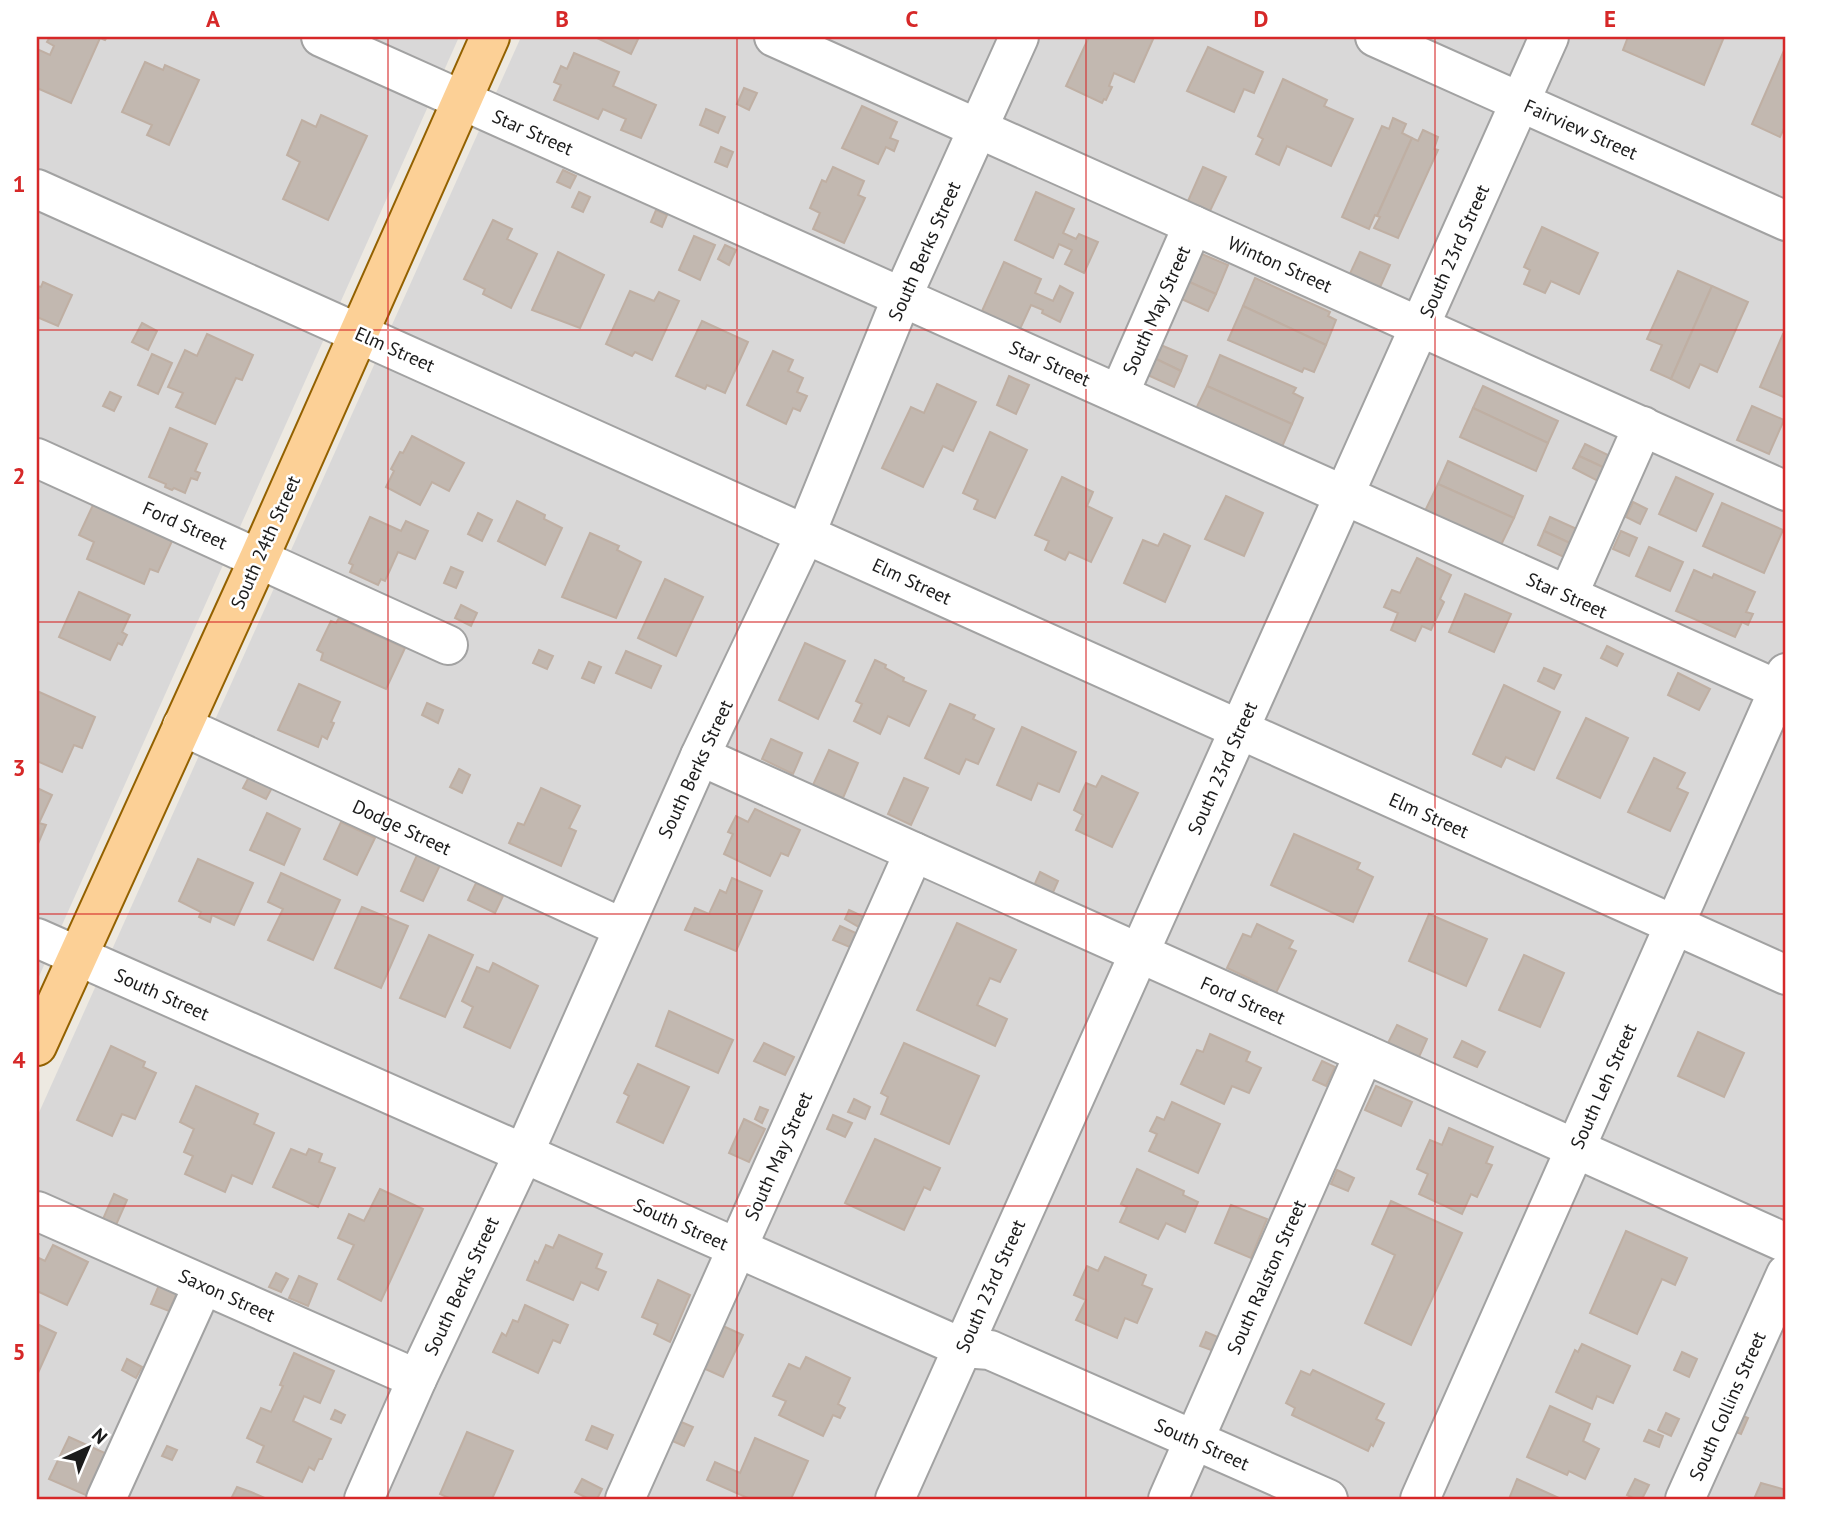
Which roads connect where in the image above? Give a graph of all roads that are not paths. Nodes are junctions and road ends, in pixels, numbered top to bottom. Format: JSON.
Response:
{"nodes":[{"id":1,"x":321,"y":37,"type":"edge"},
{"id":2,"x":490,"y":37,"type":"edge"},
{"id":3,"x":774,"y":37,"type":"edge"},
{"id":4,"x":1019,"y":37,"type":"edge"},
{"id":5,"x":1375,"y":37,"type":"edge"},
{"id":6,"x":1549,"y":37,"type":"edge"},
{"id":7,"x":462,"y":100,"type":"junction"},
{"id":8,"x":1520,"y":102,"type":"junction"},
{"id":9,"x":978,"y":128,"type":"junction"},
{"id":10,"x":37,"y":189,"type":"edge"},
{"id":11,"x":1786,"y":220,"type":"edge"},
{"id":12,"x":1193,"y":225,"type":"junction"},
{"id":13,"x":902,"y":297,"type":"junction"},
{"id":14,"x":1420,"y":327,"type":"junction"},
{"id":15,"x":359,"y":333,"type":"junction"},
{"id":16,"x":1119,"y":394,"type":"junction"},
{"id":17,"x":1643,"y":426,"type":"junction"},
{"id":18,"x":37,"y":458,"type":"edge"},
{"id":19,"x":1786,"y":491,"type":"edge"},
{"id":20,"x":1345,"y":495,"type":"junction"},
{"id":21,"x":806,"y":533,"type":"junction"},
{"id":22,"x":258,"y":558,"type":"junction"},
{"id":23,"x":1568,"y":595,"type":"junction"},
{"id":24,"x":448,"y":645,"type":"dead end"},
{"id":25,"x":1783,"y":682,"type":"edge"},
{"id":26,"x":182,"y":726,"type":"junction"},
{"id":27,"x":1239,"y":729,"type":"junction"},
{"id":28,"x":700,"y":756,"type":"junction"},
{"id":29,"x":914,"y":852,"type":"junction"},
{"id":30,"x":1675,"y":925,"type":"junction"},
{"id":31,"x":623,"y":928,"type":"junction"},
{"id":32,"x":37,"y":938,"type":"edge"},
{"id":33,"x":1139,"y":953,"type":"junction"},
{"id":34,"x":76,"y":956,"type":"junction"},
{"id":35,"x":1786,"y":975,"type":"edge"},
{"id":36,"x":37,"y":1046,"type":"edge"},
{"id":37,"x":1364,"y":1054,"type":"junction"},
{"id":38,"x":1576,"y":1148,"type":"junction"},
{"id":39,"x":523,"y":1155,"type":"junction"},
{"id":40,"x":37,"y":1210,"type":"edge"},
{"id":41,"x":1786,"y":1243,"type":"edge"},
{"id":42,"x":738,"y":1248,"type":"junction"},
{"id":43,"x":1786,"y":1274,"type":"edge"},
{"id":44,"x":203,"y":1285,"type":"junction"},
{"id":45,"x":963,"y":1348,"type":"junction"},
{"id":46,"x":417,"y":1379,"type":"junction"},
{"id":47,"x":1194,"y":1440,"type":"junction"},
{"id":48,"x":106,"y":1499,"type":"edge"},
{"id":49,"x":364,"y":1499,"type":"edge"},
{"id":50,"x":625,"y":1499,"type":"edge"},
{"id":51,"x":895,"y":1499,"type":"edge"},
{"id":52,"x":1168,"y":1499,"type":"edge"},
{"id":53,"x":1328,"y":1499,"type":"edge"},
{"id":54,"x":1420,"y":1499,"type":"edge"},
{"id":55,"x":1685,"y":1499,"type":"edge"}],
"edges":[{"from":1,"to":7,"type":"street","name":"Star Street"},
{"from":2,"to":7,"type":"main road","name":"South 24th Street"},
{"from":3,"to":9,"type":"street","name":"Winton Street"},
{"from":4,"to":9,"type":"street","name":"South Berks Street"},
{"from":5,"to":8,"type":"street","name":"Fairview Street"},
{"from":6,"to":8,"type":"street","name":"South 23rd Street"},
{"from":7,"to":13,"type":"street","name":"Star Street"},
{"from":7,"to":15,"type":"main road","name":"South 24th Street"},
{"from":8,"to":11,"type":"street","name":"Fairview Street"},
{"from":8,"to":14,"type":"street","name":"South 23rd Street"},
{"from":9,"to":12,"type":"street","name":"Winton Street"},
{"from":9,"to":13,"type":"street","name":"South Berks Street"},
{"from":10,"to":15,"type":"street","name":"Elm Street"},
{"from":12,"to":14,"type":"street","name":"Winton Street"},
{"from":12,"to":16,"type":"street","name":"South May Street"},
{"from":13,"to":16,"type":"street","name":"Star Street"},
{"from":13,"to":21,"type":"street","name":"South Berks Street"},
{"from":14,"to":17,"type":"street","name":"Winton Street"},
{"from":14,"to":20,"type":"street","name":"South 23rd Street"},
{"from":15,"to":21,"type":"street","name":"Elm Street"},
{"from":15,"to":22,"type":"main road","name":"South 24th Street"},
{"from":16,"to":20,"type":"street","name":"Star Street"},
{"from":17,"to":19,"type":"street","name":"Winton Street"},
{"from":17,"to":23,"type":"street"},
{"from":18,"to":22,"type":"street","name":"Ford Street"},
{"from":20,"to":23,"type":"street","name":"Star Street"},
{"from":20,"to":27,"type":"street","name":"South 23rd Street"},
{"from":21,"to":27,"type":"street","name":"Elm Street"},
{"from":21,"to":28,"type":"street","name":"South Berks Street"},
{"from":22,"to":24,"type":"street","name":"Ford Street"},
{"from":22,"to":26,"type":"main road","name":"South 24th Street"},
{"from":23,"to":25,"type":"street","name":"Star Street"},
{"from":25,"to":30,"type":"street","name":"South Leh Street"},
{"from":26,"to":31,"type":"street","name":"Dodge Street"},
{"from":26,"to":34,"type":"main road","name":"South 24th Street"},
{"from":27,"to":30,"type":"street","name":"Elm Street"},
{"from":27,"to":33,"type":"street","name":"South 23rd Street"},
{"from":28,"to":29,"type":"street","name":"Ford Street"},
{"from":28,"to":31,"type":"street","name":"South Berks Street"},
{"from":29,"to":33,"type":"street","name":"Ford Street"},
{"from":29,"to":42,"type":"street","name":"South May Street"},
{"from":30,"to":35,"type":"street","name":"Elm Street"},
{"from":30,"to":38,"type":"street","name":"South Leh Street"},
{"from":31,"to":39,"type":"street","name":"South Berks Street"},
{"from":32,"to":34,"type":"street","name":"South Street"},
{"from":33,"to":37,"type":"street","name":"Ford Street"},
{"from":33,"to":45,"type":"street","name":"South 23rd Street"},
{"from":34,"to":36,"type":"main road","name":"South 24th Street"},
{"from":34,"to":39,"type":"street","name":"South Street"},
{"from":37,"to":38,"type":"street","name":"Ford Street"},
{"from":37,"to":47,"type":"street","name":"South Ralston Street"},
{"from":38,"to":41,"type":"street","name":"Ford Street"},
{"from":38,"to":54,"type":"street","name":"South Leh Street"},
{"from":39,"to":42,"type":"street","name":"South Street"},
{"from":39,"to":46,"type":"street","name":"South Berks Street"},
{"from":40,"to":44,"type":"street","name":"Saxon Street"},
{"from":42,"to":45,"type":"street","name":"South Street"},
{"from":42,"to":50,"type":"street","name":"South May Street"},
{"from":43,"to":55,"type":"street","name":"South Collins Street"},
{"from":44,"to":46,"type":"street","name":"Saxon Street"},
{"from":44,"to":48,"type":"street"},
{"from":45,"to":47,"type":"street","name":"South Street"},
{"from":45,"to":51,"type":"street","name":"South 23rd Street"},
{"from":46,"to":49,"type":"street","name":"South Berks Street"},
{"from":47,"to":52,"type":"street","name":"South Ralston Street"},
{"from":47,"to":53,"type":"street","name":"South Street"}]}
